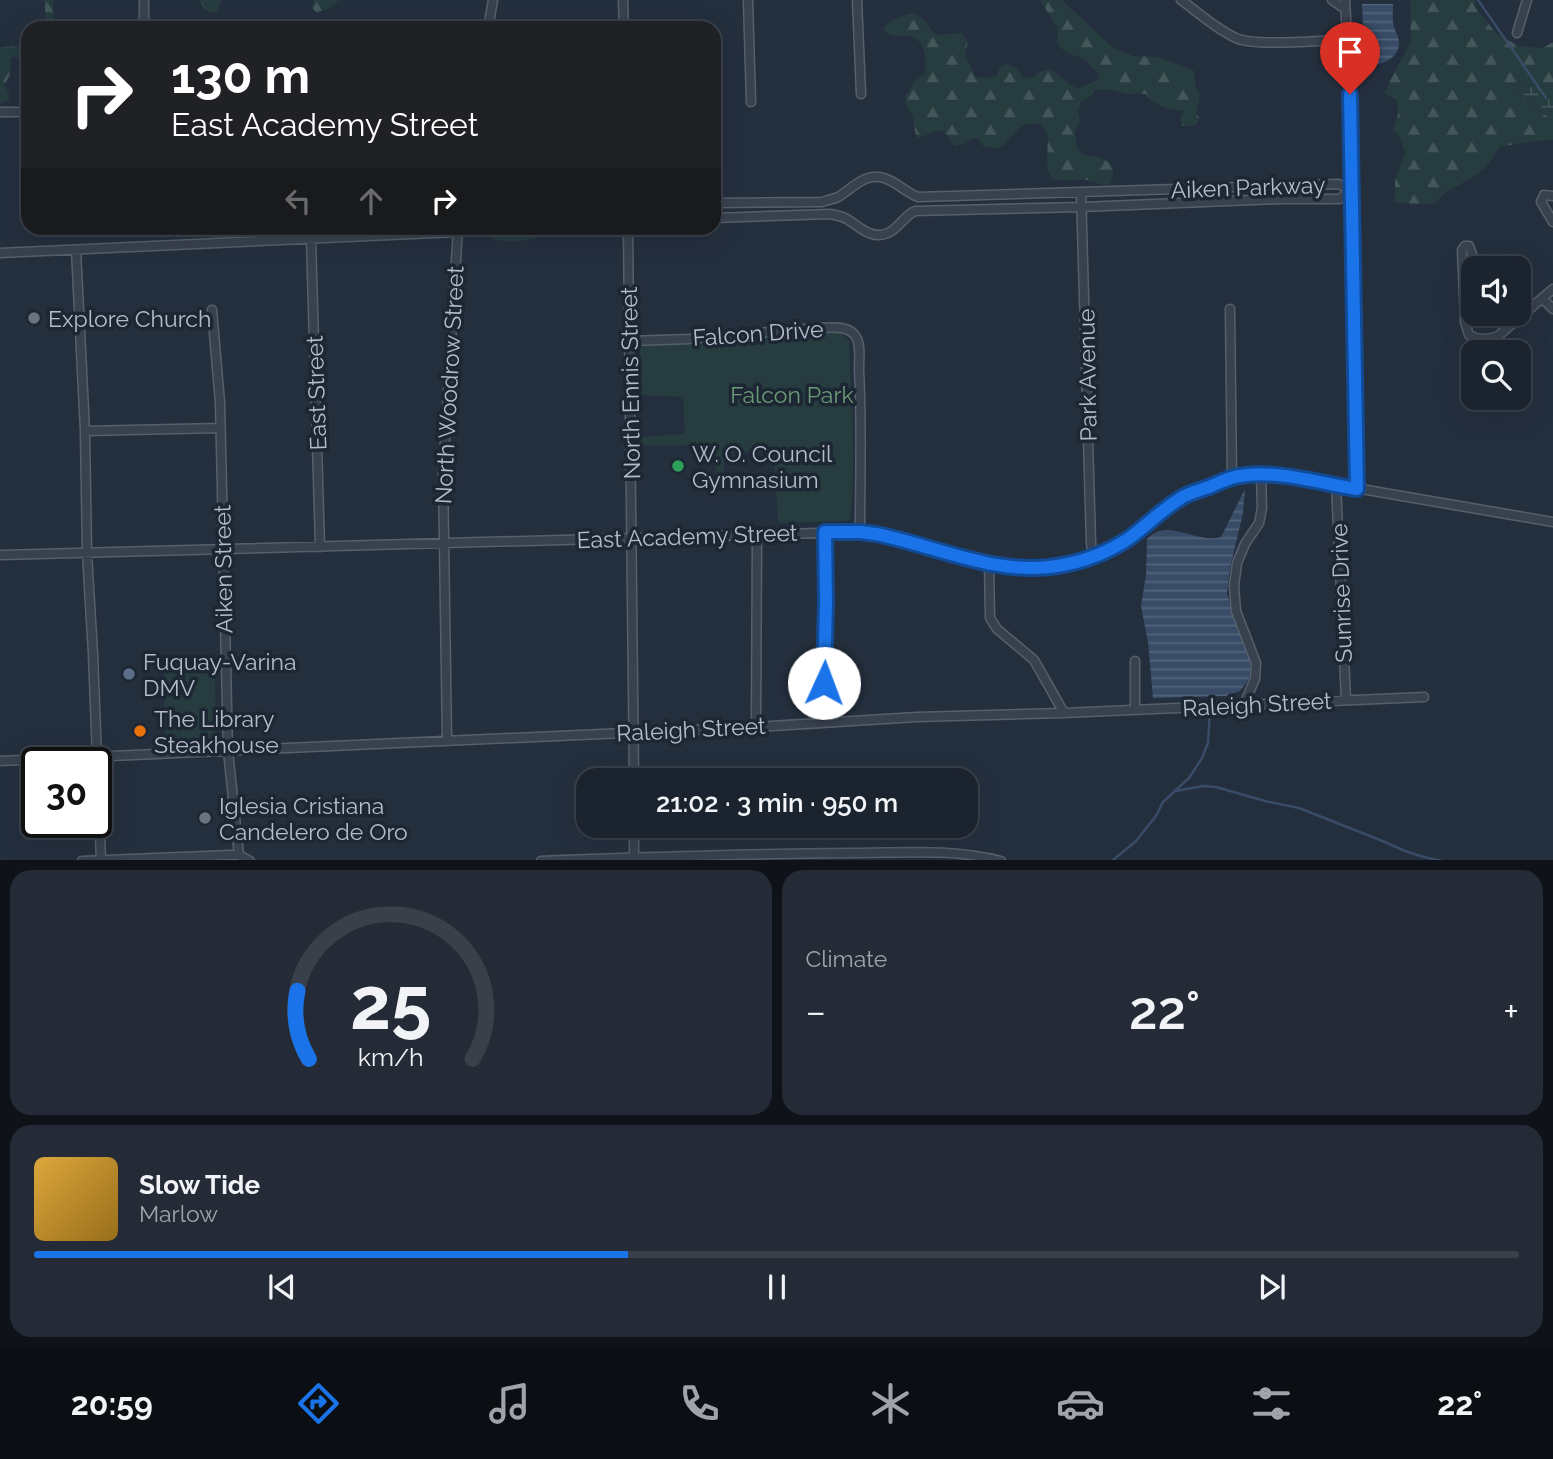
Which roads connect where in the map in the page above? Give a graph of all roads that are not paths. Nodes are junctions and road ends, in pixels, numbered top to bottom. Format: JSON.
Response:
{"nodes":[{"id":1,"x":144,"y":0,"type":"edge"},
{"id":2,"x":492,"y":0,"type":"edge"},
{"id":3,"x":623,"y":0,"type":"edge"},
{"id":4,"x":748,"y":0,"type":"edge"},
{"id":5,"x":857,"y":0,"type":"edge"},
{"id":6,"x":1181,"y":0,"type":"edge"},
{"id":7,"x":1332,"y":0,"type":"edge"},
{"id":8,"x":1527,"y":0,"type":"edge"},
{"id":9,"x":1345,"y":4,"type":"edge"},
{"id":10,"x":144,"y":21,"type":"edge"},
{"id":11,"x":489,"y":21,"type":"edge"},
{"id":12,"x":624,"y":21,"type":"edge"},
{"id":13,"x":1517,"y":33,"type":"dead end"},
{"id":14,"x":1346,"y":40,"type":"junction"},
{"id":15,"x":861,"y":94,"type":"dead end"},
{"id":16,"x":751,"y":102,"type":"dead end"},
{"id":17,"x":0,"y":112,"type":"edge"},
{"id":18,"x":21,"y":112,"type":"edge"},
{"id":19,"x":1350,"y":190,"type":"junction"},
{"id":20,"x":1081,"y":192,"type":"junction"},
{"id":21,"x":1553,"y":196,"type":"edge"},
{"id":22,"x":918,"y":197,"type":"junction"},
{"id":23,"x":828,"y":200,"type":"junction"},
{"id":24,"x":721,"y":203,"type":"edge"},
{"id":25,"x":1082,"y":207,"type":"junction"},
{"id":26,"x":919,"y":211,"type":"junction"},
{"id":27,"x":829,"y":214,"type":"junction"},
{"id":28,"x":721,"y":218,"type":"edge"},
{"id":29,"x":1553,"y":222,"type":"edge"},
{"id":30,"x":376,"y":235,"type":"edge"},
{"id":31,"x":457,"y":235,"type":"edge"},
{"id":32,"x":628,"y":235,"type":"edge"},
{"id":33,"x":311,"y":239,"type":"junction"},
{"id":34,"x":76,"y":250,"type":"junction"},
{"id":35,"x":0,"y":253,"type":"edge"},
{"id":36,"x":1462,"y":256,"type":"edge"},
{"id":37,"x":1473,"y":256,"type":"edge"},
{"id":38,"x":1553,"y":289,"type":"edge"},
{"id":39,"x":1543,"y":299,"type":"junction"},
{"id":40,"x":1230,"y":309,"type":"dead end"},
{"id":41,"x":1531,"y":309,"type":"edge"},
{"id":42,"x":1553,"y":309,"type":"edge"},
{"id":43,"x":212,"y":310,"type":"dead end"},
{"id":44,"x":1466,"y":326,"type":"edge"},
{"id":45,"x":1509,"y":326,"type":"edge"},
{"id":46,"x":629,"y":341,"type":"junction"},
{"id":47,"x":220,"y":428,"type":"junction"},
{"id":48,"x":85,"y":431,"type":"junction"},
{"id":49,"x":1261,"y":475,"type":"junction"},
{"id":50,"x":1232,"y":478,"type":"junction"},
{"id":51,"x":1336,"y":485,"type":"junction"},
{"id":52,"x":1357,"y":489,"type":"junction"},
{"id":53,"x":1553,"y":522,"type":"edge"},
{"id":54,"x":825,"y":532,"type":"junction"},
{"id":55,"x":860,"y":532,"type":"junction"},
{"id":56,"x":757,"y":534,"type":"junction"},
{"id":57,"x":632,"y":538,"type":"junction"},
{"id":58,"x":443,"y":543,"type":"junction"},
{"id":59,"x":320,"y":547,"type":"junction"},
{"id":60,"x":223,"y":549,"type":"junction"},
{"id":61,"x":87,"y":553,"type":"junction"},
{"id":62,"x":0,"y":555,"type":"edge"},
{"id":63,"x":1093,"y":557,"type":"junction"},
{"id":64,"x":989,"y":564,"type":"junction"},
{"id":65,"x":1135,"y":661,"type":"dead end"},
{"id":66,"x":1423,"y":696,"type":"dead end"},
{"id":67,"x":1346,"y":700,"type":"junction"},
{"id":68,"x":1244,"y":704,"type":"junction"},
{"id":69,"x":1135,"y":710,"type":"junction"},
{"id":70,"x":1064,"y":713,"type":"junction"},
{"id":71,"x":822,"y":722,"type":"junction"},
{"id":72,"x":756,"y":727,"type":"junction"},
{"id":73,"x":635,"y":732,"type":"junction"},
{"id":74,"x":447,"y":741,"type":"junction"},
{"id":75,"x":97,"y":747,"type":"edge"},
{"id":76,"x":228,"y":751,"type":"junction"},
{"id":77,"x":112,"y":756,"type":"edge"},
{"id":78,"x":21,"y":760,"type":"edge"},
{"id":79,"x":0,"y":761,"type":"edge"},
{"id":80,"x":634,"y":768,"type":"edge"},
{"id":81,"x":100,"y":838,"type":"edge"},
{"id":82,"x":634,"y":838,"type":"edge"},
{"id":83,"x":239,"y":855,"type":"junction"},
{"id":84,"x":793,"y":857,"type":"edge"},
{"id":85,"x":634,"y":859,"type":"edge"},
{"id":86,"x":82,"y":860,"type":"edge"},
{"id":87,"x":101,"y":860,"type":"edge"},
{"id":88,"x":250,"y":860,"type":"edge"},
{"id":89,"x":541,"y":860,"type":"edge"},
{"id":90,"x":1001,"y":860,"type":"edge"}],
"edges":[{"from":1,"to":10,"type":"street"},
{"from":2,"to":11,"type":"street"},
{"from":3,"to":12,"type":"street"},
{"from":4,"to":16,"type":"street"},
{"from":5,"to":15,"type":"street"},
{"from":6,"to":14,"type":"street"},
{"from":7,"to":9,"type":"street"},
{"from":8,"to":13,"type":"street"},
{"from":9,"to":14,"type":"street"},
{"from":14,"to":19,"type":"street"},
{"from":17,"to":18,"type":"street"},
{"from":19,"to":20,"type":"street","name":"Aiken Parkway"},
{"from":19,"to":25,"type":"street","name":"Aiken Parkway"},
{"from":19,"to":52,"type":"street"},
{"from":20,"to":22,"type":"street","name":"Aiken Parkway"},
{"from":20,"to":25,"type":"street","name":"Park Avenue"},
{"from":21,"to":29,"type":"street"},
{"from":22,"to":23,"type":"street"},
{"from":22,"to":26,"type":"street"},
{"from":23,"to":24,"type":"street"},
{"from":23,"to":27,"type":"street"},
{"from":25,"to":26,"type":"street","name":"Aiken Parkway"},
{"from":25,"to":63,"type":"street","name":"Park Avenue"},
{"from":26,"to":27,"type":"street"},
{"from":27,"to":28,"type":"street"},
{"from":30,"to":33,"type":"street"},
{"from":31,"to":58,"type":"street","name":"North Woodrow Street"},
{"from":32,"to":46,"type":"street","name":"North Ennis Street"},
{"from":33,"to":34,"type":"street"},
{"from":33,"to":59,"type":"street","name":"East Street"},
{"from":34,"to":35,"type":"street"},
{"from":34,"to":48,"type":"street"},
{"from":36,"to":37,"type":"street"},
{"from":38,"to":39,"type":"street"},
{"from":39,"to":41,"type":"street"},
{"from":39,"to":42,"type":"street"},
{"from":40,"to":50,"type":"street"},
{"from":43,"to":47,"type":"street","name":"Aiken Street"},
{"from":44,"to":45,"type":"street"},
{"from":46,"to":55,"type":"street","name":"Falcon Drive"},
{"from":46,"to":57,"type":"street","name":"North Ennis Street"},
{"from":47,"to":48,"type":"street"},
{"from":47,"to":60,"type":"street","name":"Aiken Street"},
{"from":48,"to":61,"type":"street"},
{"from":49,"to":50,"type":"street","name":"East Academy Street"},
{"from":49,"to":51,"type":"street","name":"East Academy Street"},
{"from":49,"to":68,"type":"street"},
{"from":50,"to":63,"type":"street","name":"East Academy Street"},
{"from":51,"to":52,"type":"street","name":"East Academy Street"},
{"from":51,"to":67,"type":"street","name":"Sunrise Drive"},
{"from":52,"to":53,"type":"street","name":"East Academy Street"},
{"from":54,"to":55,"type":"street","name":"East Academy Street"},
{"from":54,"to":56,"type":"street","name":"East Academy Street"},
{"from":54,"to":71,"type":"street"},
{"from":55,"to":64,"type":"street","name":"East Academy Street"},
{"from":56,"to":57,"type":"street","name":"East Academy Street"},
{"from":56,"to":72,"type":"street"},
{"from":57,"to":58,"type":"street","name":"East Academy Street"},
{"from":57,"to":73,"type":"street","name":"North Ennis Street"},
{"from":58,"to":59,"type":"street","name":"East Academy Street"},
{"from":58,"to":74,"type":"street","name":"North Woodrow Street"},
{"from":59,"to":60,"type":"street","name":"East Academy Street"},
{"from":60,"to":61,"type":"street","name":"East Academy Street"},
{"from":60,"to":76,"type":"street","name":"Aiken Street"},
{"from":61,"to":62,"type":"street","name":"East Academy Street"},
{"from":61,"to":75,"type":"street"},
{"from":63,"to":64,"type":"street","name":"East Academy Street"},
{"from":64,"to":70,"type":"street"},
{"from":65,"to":69,"type":"street"},
{"from":66,"to":67,"type":"street","name":"Raleigh Street"},
{"from":67,"to":68,"type":"street","name":"Raleigh Street"},
{"from":68,"to":69,"type":"street","name":"Raleigh Street"},
{"from":69,"to":70,"type":"street","name":"Raleigh Street"},
{"from":70,"to":71,"type":"street","name":"Raleigh Street"},
{"from":71,"to":72,"type":"street","name":"Raleigh Street"},
{"from":72,"to":73,"type":"street","name":"Raleigh Street"},
{"from":73,"to":74,"type":"street","name":"Raleigh Street"},
{"from":73,"to":80,"type":"street","name":"North Ennis Street"},
{"from":74,"to":76,"type":"street","name":"Raleigh Street"},
{"from":76,"to":77,"type":"street","name":"Raleigh Street"},
{"from":76,"to":83,"type":"street","name":"Aiken Street"},
{"from":78,"to":79,"type":"street","name":"Raleigh Street"},
{"from":81,"to":87,"type":"street"},
{"from":82,"to":85,"type":"street"},
{"from":83,"to":87,"type":"street"},
{"from":83,"to":88,"type":"street"},
{"from":84,"to":85,"type":"street"},
{"from":84,"to":90,"type":"street"},
{"from":85,"to":89,"type":"street"},
{"from":86,"to":87,"type":"street"}]}
